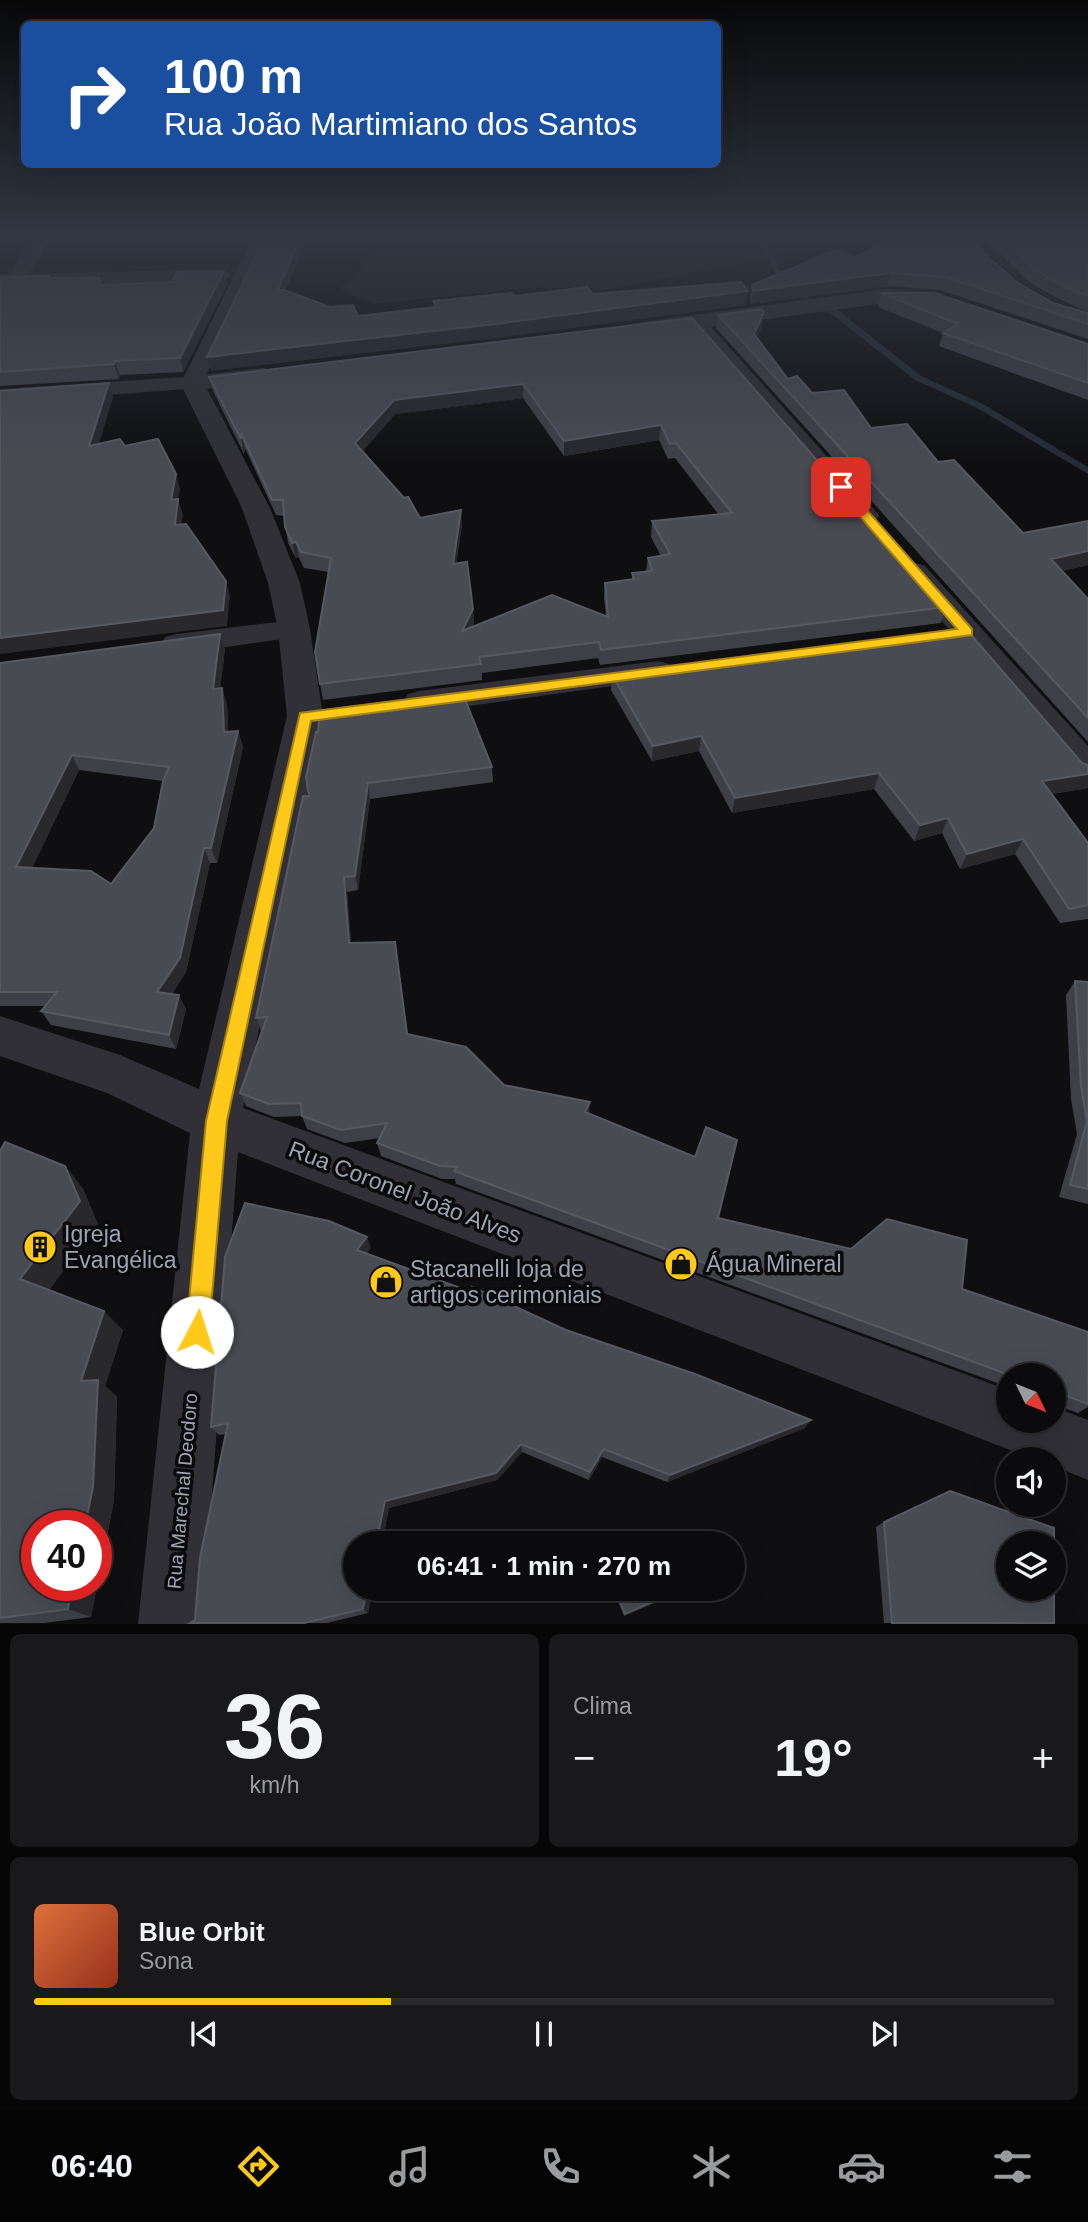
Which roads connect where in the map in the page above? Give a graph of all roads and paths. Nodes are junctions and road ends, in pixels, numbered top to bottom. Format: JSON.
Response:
{"nodes":[{"id":1,"x":225,"y":313,"type":"edge"},
{"id":2,"x":759,"y":313,"type":"edge"},
{"id":3,"x":696,"y":321,"type":"junction"},
{"id":4,"x":616,"y":332,"type":"edge"},
{"id":5,"x":289,"y":372,"type":"edge"},
{"id":6,"x":192,"y":383,"type":"junction"},
{"id":7,"x":0,"y":396,"type":"edge"},
{"id":8,"x":294,"y":629,"type":"junction"},
{"id":9,"x":147,"y":648,"type":"edge"},
{"id":10,"x":691,"y":667,"type":"edge"},
{"id":11,"x":388,"y":706,"type":"edge"},
{"id":12,"x":1088,"y":768,"type":"edge"},
{"id":13,"x":0,"y":1036,"type":"edge"},
{"id":14,"x":216,"y":1121,"type":"junction"},
{"id":15,"x":996,"y":1415,"type":"edge"},
{"id":16,"x":1044,"y":1433,"type":"edge"},
{"id":17,"x":1088,"y":1450,"type":"edge"},
{"id":18,"x":170,"y":1623,"type":"edge"}],
"edges":[{"from":1,"to":6,"type":"street"},
{"from":2,"to":3,"type":"street"},
{"from":3,"to":4,"type":"street"},
{"from":3,"to":12,"type":"street"},
{"from":5,"to":6,"type":"street"},
{"from":6,"to":7,"type":"street"},
{"from":6,"to":8,"type":"street","name":"Rua Marechal Deodoro"},
{"from":8,"to":9,"type":"street"},
{"from":8,"to":14,"type":"street","name":"Rua Marechal Deodoro"},
{"from":10,"to":11,"type":"street"},
{"from":13,"to":14,"type":"street","name":"Rua Coronel João Alves"},
{"from":14,"to":15,"type":"street","name":"Rua Coronel João Alves"},
{"from":14,"to":18,"type":"street","name":"Rua Marechal Deodoro"},
{"from":16,"to":17,"type":"street","name":"Rua Coronel João Alves"}]}
